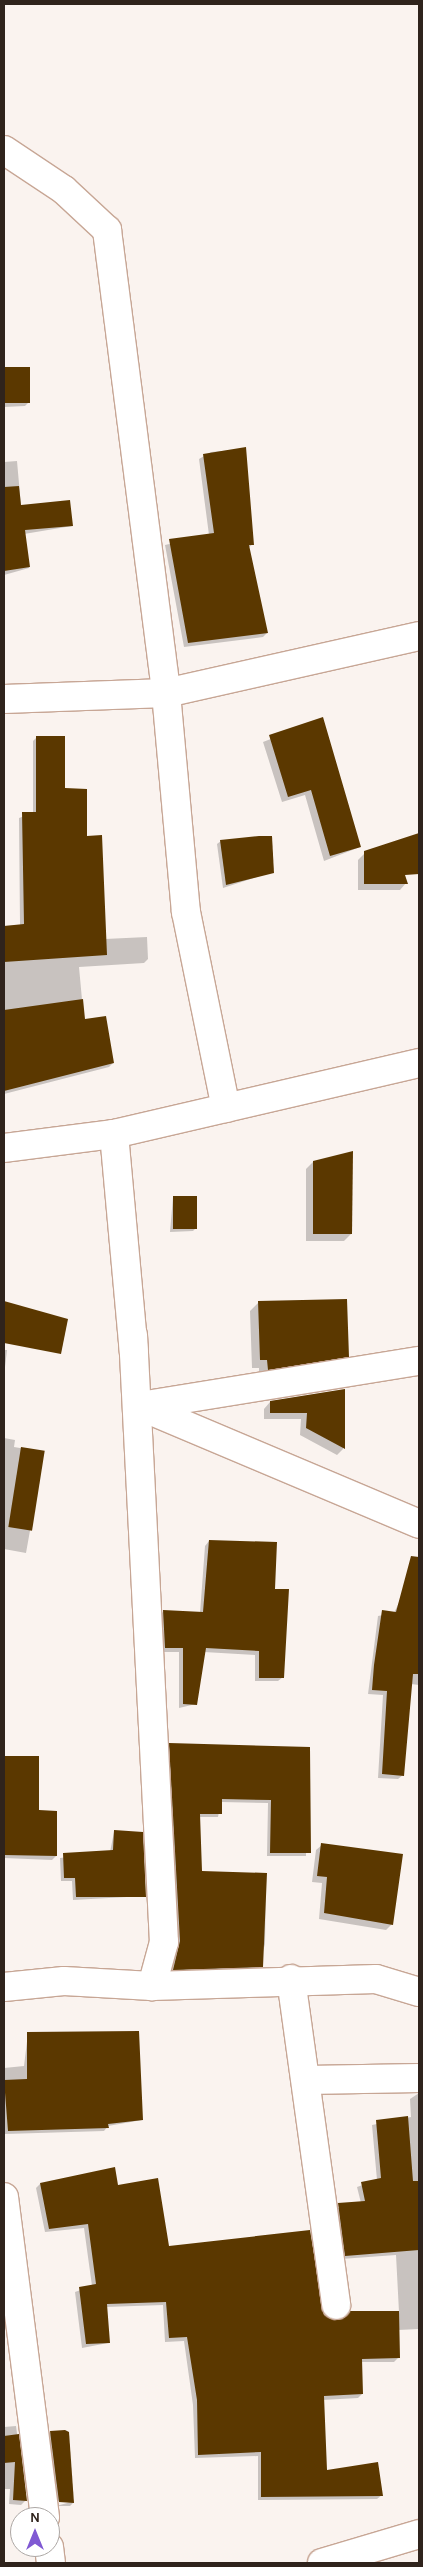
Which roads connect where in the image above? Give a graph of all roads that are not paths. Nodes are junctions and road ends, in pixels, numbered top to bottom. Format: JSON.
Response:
{"nodes":[{"id":1,"x":4,"y":150,"type":"edge"},
{"id":2,"x":419,"y":636,"type":"edge"},
{"id":3,"x":166,"y":693,"type":"junction"},
{"id":4,"x":4,"y":699,"type":"edge"},
{"id":5,"x":419,"y":1063,"type":"edge"},
{"id":6,"x":226,"y":1108,"type":"junction"},
{"id":7,"x":114,"y":1134,"type":"junction"},
{"id":8,"x":4,"y":1148,"type":"edge"},
{"id":9,"x":133,"y":1335,"type":"junction"},
{"id":10,"x":419,"y":1361,"type":"edge"},
{"id":11,"x":140,"y":1406,"type":"junction"},
{"id":12,"x":419,"y":1524,"type":"edge"},
{"id":13,"x":291,"y":1979,"type":"junction"},
{"id":14,"x":152,"y":1986,"type":"junction"},
{"id":15,"x":4,"y":1987,"type":"edge"},
{"id":16,"x":419,"y":1992,"type":"edge"},
{"id":17,"x":419,"y":2078,"type":"edge"},
{"id":18,"x":307,"y":2080,"type":"junction"},
{"id":19,"x":4,"y":2197,"type":"edge"},
{"id":20,"x":336,"y":2305,"type":"dead end"},
{"id":21,"x":44,"y":2507,"type":"edge"},
{"id":22,"x":419,"y":2534,"type":"edge"},
{"id":23,"x":322,"y":2563,"type":"edge"}],
"edges":[{"from":1,"to":3,"type":"street"},
{"from":2,"to":3,"type":"street"},
{"from":3,"to":4,"type":"street"},
{"from":3,"to":6,"type":"street"},
{"from":5,"to":6,"type":"street"},
{"from":6,"to":7,"type":"street"},
{"from":7,"to":8,"type":"street"},
{"from":7,"to":9,"type":"street"},
{"from":9,"to":11,"type":"street"},
{"from":9,"to":14,"type":"street"},
{"from":10,"to":11,"type":"street"},
{"from":11,"to":12,"type":"street"},
{"from":13,"to":14,"type":"street"},
{"from":13,"to":16,"type":"street"},
{"from":13,"to":18,"type":"street"},
{"from":14,"to":15,"type":"street"},
{"from":17,"to":18,"type":"street"},
{"from":18,"to":20,"type":"street"},
{"from":19,"to":21,"type":"street"},
{"from":22,"to":23,"type":"street"}]}
